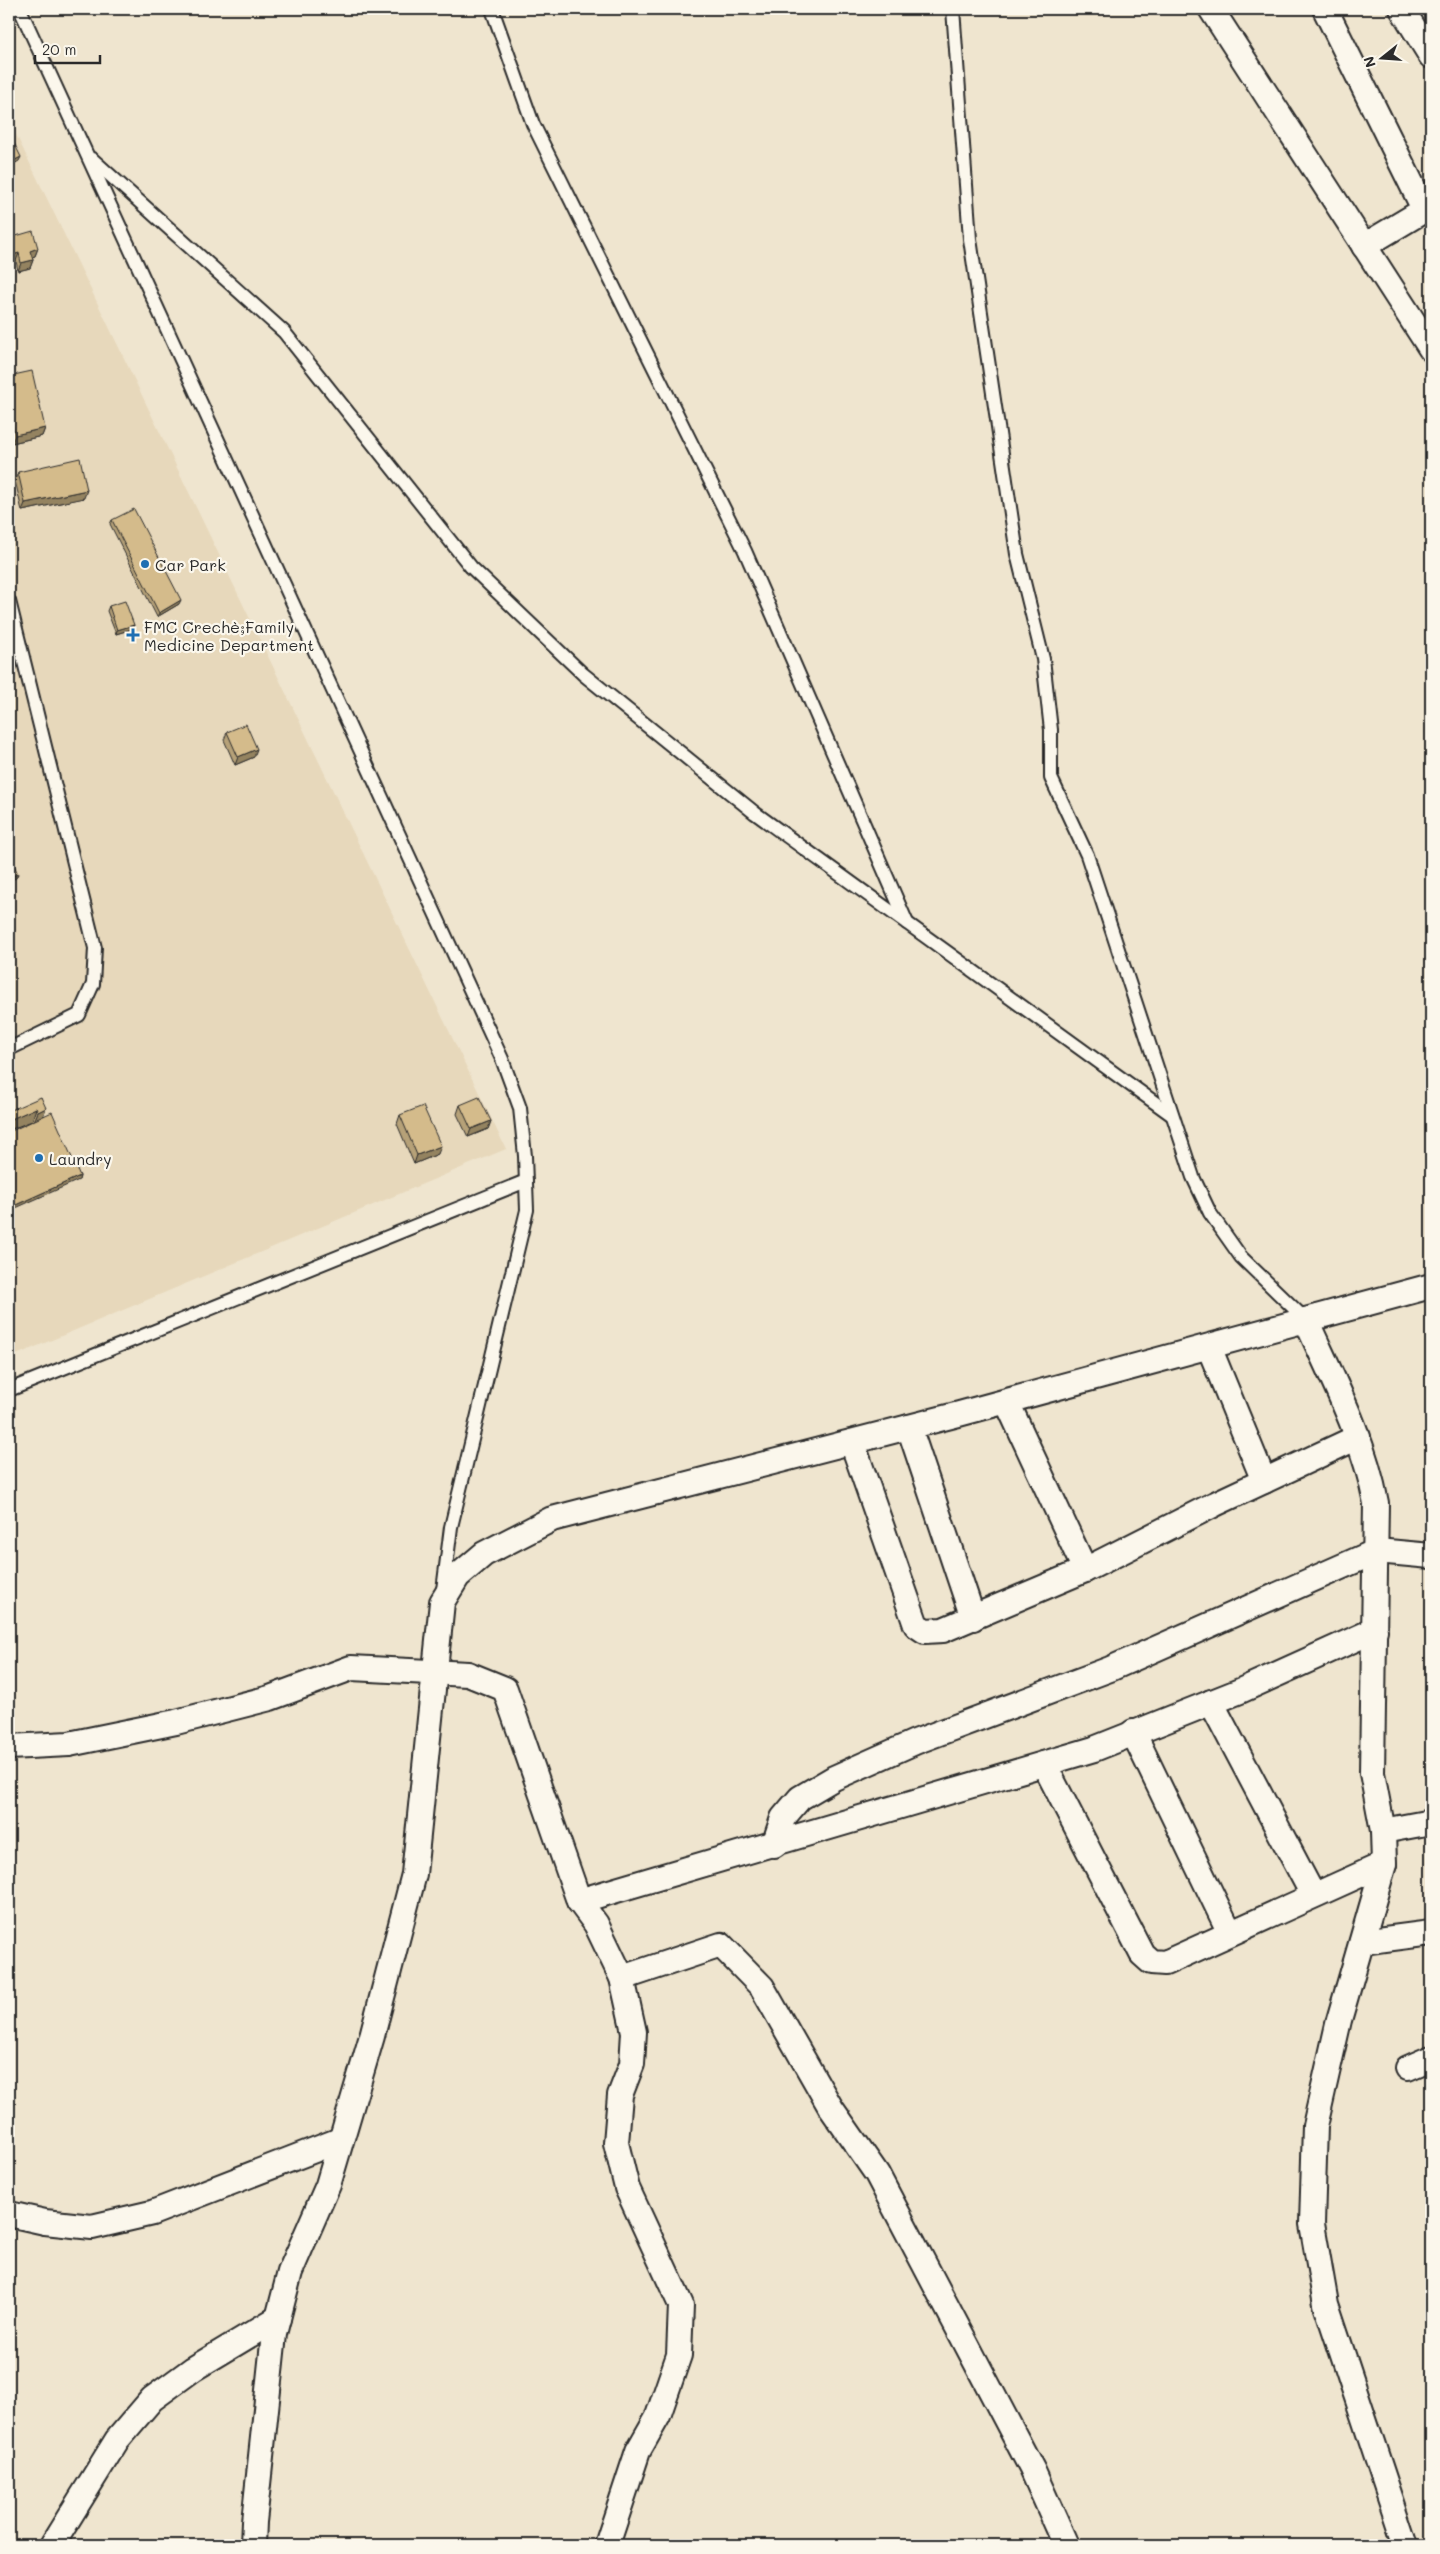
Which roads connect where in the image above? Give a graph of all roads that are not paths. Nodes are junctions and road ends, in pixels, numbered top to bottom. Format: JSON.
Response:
{"nodes":[{"id":1,"x":20,"y":9,"type":"edge"},
{"id":2,"x":492,"y":9,"type":"edge"},
{"id":3,"x":953,"y":9,"type":"edge"},
{"id":4,"x":1211,"y":9,"type":"edge"},
{"id":5,"x":1324,"y":9,"type":"edge"},
{"id":6,"x":1402,"y":9,"type":"edge"},
{"id":7,"x":1430,"y":52,"type":"edge"},
{"id":8,"x":87,"y":155,"type":"junction"},
{"id":9,"x":1428,"y":207,"type":"edge"},
{"id":10,"x":1364,"y":246,"type":"junction"},
{"id":11,"x":1424,"y":322,"type":"edge"},
{"id":12,"x":1431,"y":349,"type":"edge"},
{"id":13,"x":9,"y":601,"type":"edge"},
{"id":14,"x":908,"y":925,"type":"junction"},
{"id":15,"x":9,"y":1049,"type":"edge"},
{"id":16,"x":1172,"y":1115,"type":"junction"},
{"id":17,"x":526,"y":1181,"type":"junction"},
{"id":18,"x":1429,"y":1290,"type":"edge"},
{"id":19,"x":1306,"y":1320,"type":"junction"},
{"id":20,"x":1208,"y":1346,"type":"junction"},
{"id":21,"x":9,"y":1390,"type":"edge"},
{"id":22,"x":1007,"y":1402,"type":"junction"},
{"id":23,"x":909,"y":1427,"type":"junction"},
{"id":24,"x":1358,"y":1437,"type":"junction"},
{"id":25,"x":852,"y":1442,"type":"junction"},
{"id":26,"x":1264,"y":1481,"type":"junction"},
{"id":27,"x":1376,"y":1550,"type":"junction"},
{"id":28,"x":1431,"y":1556,"type":"edge"},
{"id":29,"x":1086,"y":1570,"type":"junction"},
{"id":30,"x":442,"y":1602,"type":"junction"},
{"id":31,"x":973,"y":1618,"type":"junction"},
{"id":32,"x":1375,"y":1630,"type":"junction"},
{"id":33,"x":435,"y":1671,"type":"junction"},
{"id":34,"x":1211,"y":1702,"type":"junction"},
{"id":35,"x":1133,"y":1732,"type":"junction"},
{"id":36,"x":9,"y":1747,"type":"edge"},
{"id":37,"x":1044,"y":1764,"type":"junction"},
{"id":38,"x":1431,"y":1822,"type":"edge"},
{"id":39,"x":1383,"y":1831,"type":"junction"},
{"id":40,"x":774,"y":1844,"type":"junction"},
{"id":41,"x":1384,"y":1864,"type":"junction"},
{"id":42,"x":1313,"y":1895,"type":"junction"},
{"id":43,"x":579,"y":1901,"type":"junction"},
{"id":44,"x":1230,"y":1933,"type":"junction"},
{"id":45,"x":1431,"y":1933,"type":"edge"},
{"id":46,"x":1362,"y":1942,"type":"junction"},
{"id":47,"x":622,"y":1978,"type":"junction"},
{"id":48,"x":1431,"y":2058,"type":"edge"},
{"id":49,"x":1408,"y":2068,"type":"dead end"},
{"id":50,"x":340,"y":2140,"type":"junction"},
{"id":51,"x":9,"y":2214,"type":"edge"},
{"id":52,"x":278,"y":2318,"type":"junction"},
{"id":53,"x":52,"y":2545,"type":"edge"},
{"id":54,"x":254,"y":2545,"type":"edge"},
{"id":55,"x":607,"y":2545,"type":"edge"},
{"id":56,"x":1066,"y":2545,"type":"edge"},
{"id":57,"x":1406,"y":2545,"type":"edge"}],
"edges":[{"from":1,"to":8,"type":"lane"},
{"from":2,"to":14,"type":"lane"},
{"from":3,"to":16,"type":"lane"},
{"from":4,"to":10,"type":"street"},
{"from":5,"to":9,"type":"street"},
{"from":6,"to":7,"type":"street"},
{"from":8,"to":14,"type":"lane"},
{"from":8,"to":17,"type":"lane"},
{"from":9,"to":10,"type":"street"},
{"from":10,"to":11,"type":"street"},
{"from":11,"to":12,"type":"street"},
{"from":13,"to":15,"type":"lane"},
{"from":14,"to":16,"type":"lane"},
{"from":16,"to":19,"type":"lane"},
{"from":17,"to":21,"type":"lane"},
{"from":17,"to":30,"type":"lane"},
{"from":18,"to":19,"type":"street"},
{"from":19,"to":20,"type":"street"},
{"from":19,"to":24,"type":"street"},
{"from":20,"to":22,"type":"street"},
{"from":20,"to":26,"type":"street"},
{"from":22,"to":23,"type":"street"},
{"from":22,"to":29,"type":"street"},
{"from":23,"to":25,"type":"street"},
{"from":23,"to":31,"type":"street"},
{"from":24,"to":26,"type":"street"},
{"from":24,"to":27,"type":"street"},
{"from":25,"to":30,"type":"street"},
{"from":25,"to":31,"type":"street"},
{"from":26,"to":29,"type":"street"},
{"from":27,"to":28,"type":"street"},
{"from":27,"to":32,"type":"street"},
{"from":27,"to":40,"type":"street"},
{"from":29,"to":31,"type":"street"},
{"from":30,"to":33,"type":"street"},
{"from":32,"to":34,"type":"street"},
{"from":32,"to":39,"type":"street"},
{"from":33,"to":36,"type":"street"},
{"from":33,"to":43,"type":"street"},
{"from":33,"to":50,"type":"street"},
{"from":34,"to":35,"type":"street"},
{"from":34,"to":42,"type":"street"},
{"from":35,"to":37,"type":"street"},
{"from":35,"to":44,"type":"street"},
{"from":37,"to":40,"type":"street"},
{"from":37,"to":44,"type":"street"},
{"from":38,"to":39,"type":"street"},
{"from":39,"to":41,"type":"street"},
{"from":40,"to":43,"type":"street"},
{"from":41,"to":42,"type":"street"},
{"from":41,"to":46,"type":"street"},
{"from":42,"to":44,"type":"street"},
{"from":43,"to":47,"type":"street"},
{"from":45,"to":46,"type":"street"},
{"from":46,"to":57,"type":"street"},
{"from":47,"to":55,"type":"street"},
{"from":47,"to":56,"type":"street"},
{"from":48,"to":49,"type":"street"},
{"from":50,"to":51,"type":"street"},
{"from":50,"to":52,"type":"street"},
{"from":52,"to":53,"type":"street"},
{"from":52,"to":54,"type":"street"}]}
